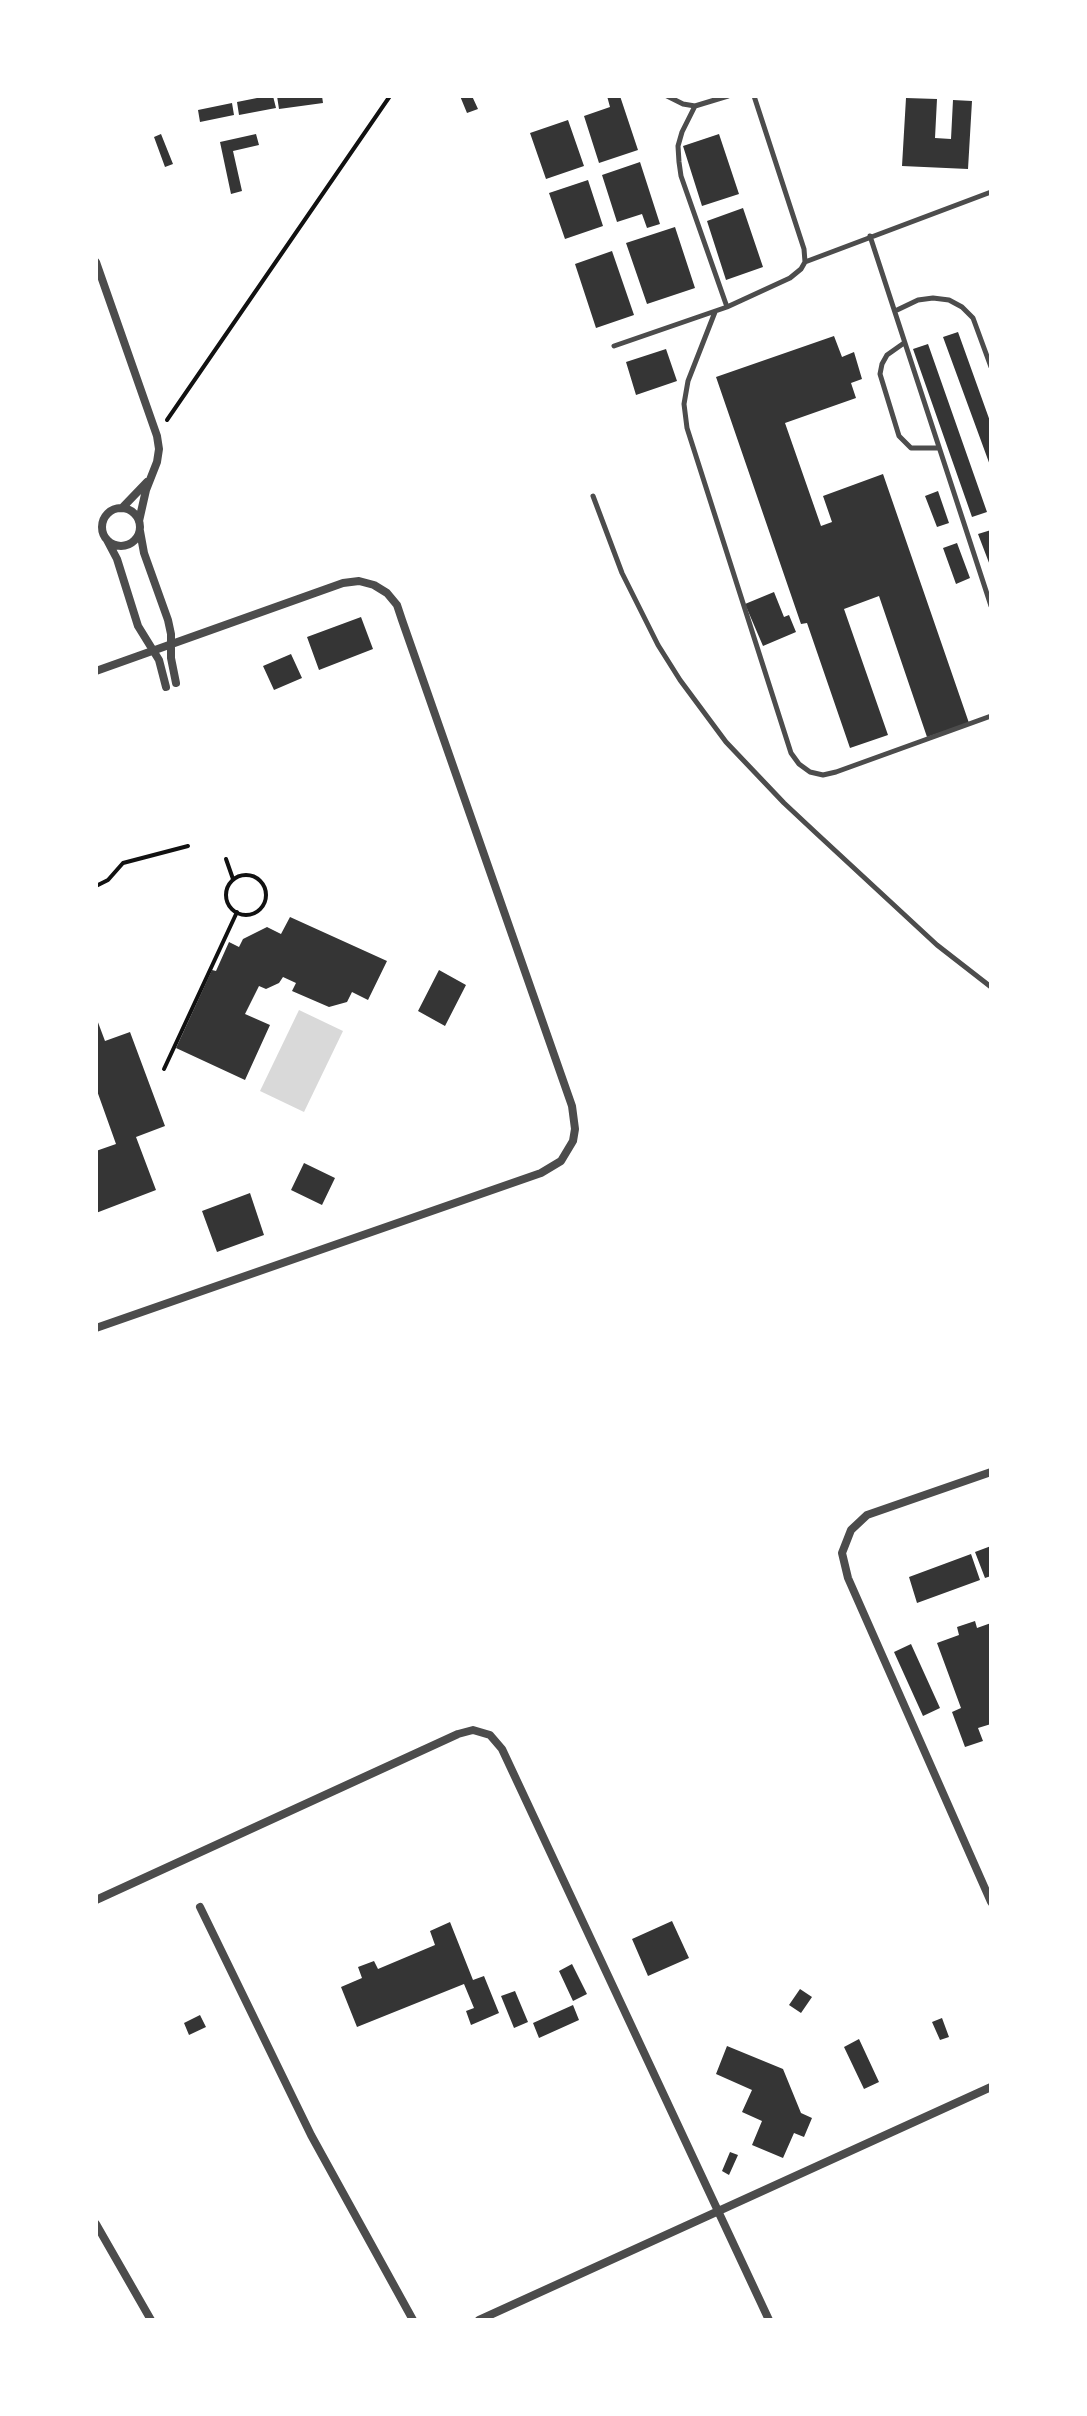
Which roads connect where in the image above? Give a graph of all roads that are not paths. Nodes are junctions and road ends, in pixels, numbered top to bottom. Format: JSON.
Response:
{"nodes":[{"id":1,"x":667,"y":96,"type":"edge"},
{"id":2,"x":728,"y":96,"type":"edge"},
{"id":3,"x":754,"y":96,"type":"edge"},
{"id":4,"x":695,"y":106,"type":"junction"},
{"id":5,"x":991,"y":192,"type":"edge"},
{"id":6,"x":870,"y":236,"type":"junction"},
{"id":7,"x":96,"y":262,"type":"edge"},
{"id":8,"x":805,"y":262,"type":"junction"},
{"id":9,"x":727,"y":307,"type":"junction"},
{"id":10,"x":894,"y":311,"type":"junction"},
{"id":11,"x":715,"y":312,"type":"junction"},
{"id":12,"x":904,"y":343,"type":"junction"},
{"id":13,"x":614,"y":346,"type":"dead end"},
{"id":14,"x":991,"y":367,"type":"edge"},
{"id":15,"x":938,"y":448,"type":"junction"},
{"id":16,"x":152,"y":475,"type":"junction"},
{"id":17,"x":593,"y":496,"type":"dead end"},
{"id":18,"x":122,"y":508,"type":"junction"},
{"id":19,"x":139,"y":521,"type":"junction"},
{"id":20,"x":99,"y":525,"type":"edge"},
{"id":21,"x":140,"y":531,"type":"junction"},
{"id":22,"x":103,"y":539,"type":"edge"},
{"id":23,"x":991,"y":606,"type":"edge"},
{"id":24,"x":171,"y":645,"type":"junction"},
{"id":25,"x":154,"y":650,"type":"junction"},
{"id":26,"x":96,"y":671,"type":"edge"},
{"id":27,"x":176,"y":683,"type":"dead end"},
{"id":28,"x":166,"y":687,"type":"dead end"},
{"id":29,"x":991,"y":716,"type":"edge"},
{"id":30,"x":991,"y":987,"type":"edge"},
{"id":31,"x":96,"y":1328,"type":"edge"},
{"id":32,"x":991,"y":1472,"type":"edge"},
{"id":33,"x":96,"y":1900,"type":"edge"},
{"id":34,"x":991,"y":1902,"type":"edge"},
{"id":35,"x":200,"y":1907,"type":"dead end"},
{"id":36,"x":991,"y":2087,"type":"edge"},
{"id":37,"x":717,"y":2211,"type":"junction"},
{"id":38,"x":96,"y":2224,"type":"edge"},
{"id":39,"x":151,"y":2320,"type":"edge"},
{"id":40,"x":413,"y":2320,"type":"edge"},
{"id":41,"x":479,"y":2320,"type":"edge"},
{"id":42,"x":769,"y":2320,"type":"edge"}],
"edges":[{"from":1,"to":4,"type":"lane"},
{"from":2,"to":4,"type":"lane"},
{"from":3,"to":8,"type":"lane"},
{"from":4,"to":9,"type":"lane"},
{"from":5,"to":6,"type":"lane"},
{"from":6,"to":8,"type":"lane"},
{"from":6,"to":10,"type":"lane"},
{"from":7,"to":16,"type":"street"},
{"from":8,"to":9,"type":"lane"},
{"from":9,"to":11,"type":"lane"},
{"from":10,"to":12,"type":"lane"},
{"from":10,"to":14,"type":"lane"},
{"from":11,"to":13,"type":"lane"},
{"from":11,"to":29,"type":"lane"},
{"from":12,"to":15,"type":"lane"},
{"from":12,"to":15,"type":"lane"},
{"from":15,"to":23,"type":"lane"},
{"from":16,"to":18,"type":"street"},
{"from":16,"to":19,"type":"street"},
{"from":17,"to":30,"type":"lane"},
{"from":18,"to":19,"type":"street"},
{"from":18,"to":20,"type":"street"},
{"from":19,"to":21,"type":"street"},
{"from":20,"to":22,"type":"street"},
{"from":21,"to":22,"type":"street"},
{"from":21,"to":24,"type":"street"},
{"from":22,"to":25,"type":"street"},
{"from":24,"to":25,"type":"street"},
{"from":24,"to":27,"type":"street"},
{"from":24,"to":31,"type":"street"},
{"from":25,"to":26,"type":"street"},
{"from":25,"to":28,"type":"street"},
{"from":32,"to":34,"type":"street"},
{"from":33,"to":37,"type":"street"},
{"from":35,"to":40,"type":"street"},
{"from":36,"to":37,"type":"street"},
{"from":37,"to":41,"type":"street"},
{"from":37,"to":42,"type":"street"},
{"from":38,"to":39,"type":"street"}]}
